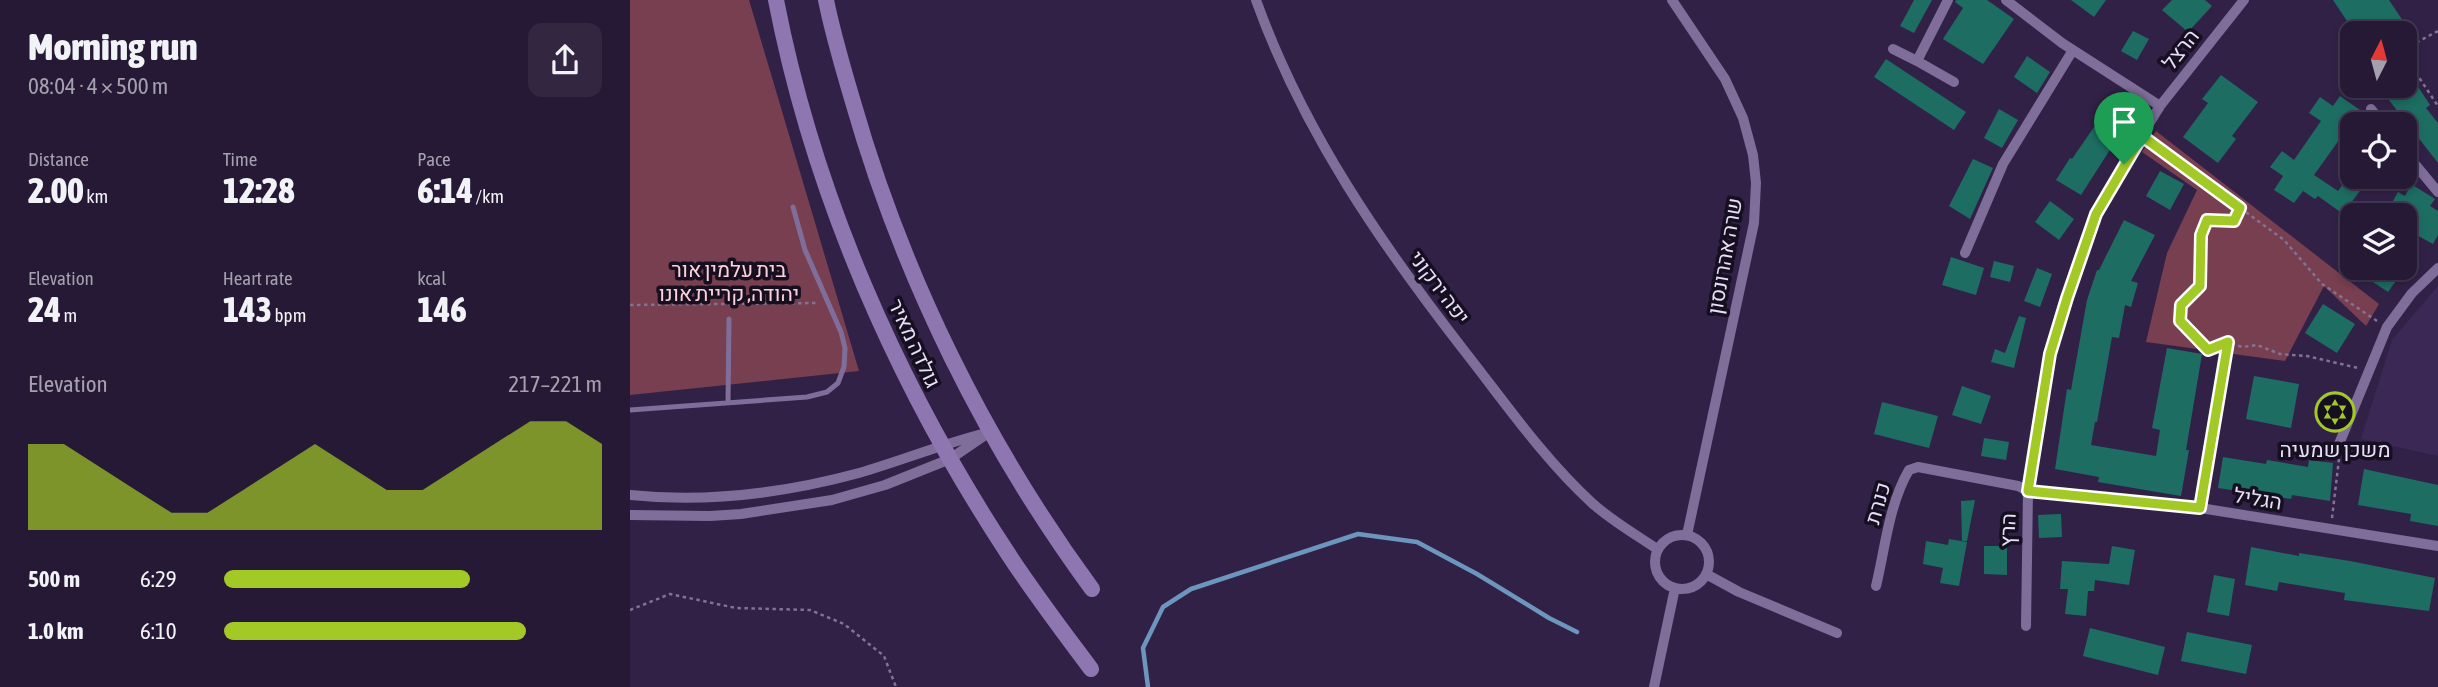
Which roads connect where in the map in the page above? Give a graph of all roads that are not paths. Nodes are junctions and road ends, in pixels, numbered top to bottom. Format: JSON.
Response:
{"nodes":[{"id":1,"x":776,"y":0,"type":"edge"},
{"id":2,"x":826,"y":0,"type":"edge"},
{"id":3,"x":1256,"y":0,"type":"edge"},
{"id":4,"x":1672,"y":0,"type":"edge"},
{"id":5,"x":1948,"y":0,"type":"edge"},
{"id":6,"x":2006,"y":0,"type":"edge"},
{"id":7,"x":2244,"y":0,"type":"edge"},
{"id":8,"x":1893,"y":49,"type":"dead end"},
{"id":9,"x":2073,"y":50,"type":"junction"},
{"id":10,"x":1917,"y":61,"type":"junction"},
{"id":11,"x":1954,"y":82,"type":"dead end"},
{"id":12,"x":2160,"y":106,"type":"junction"},
{"id":13,"x":2371,"y":109,"type":"dead end"},
{"id":14,"x":2373,"y":112,"type":"edge"},
{"id":15,"x":2417,"y":167,"type":"edge"},
{"id":16,"x":2438,"y":192,"type":"edge"},
{"id":17,"x":793,"y":207,"type":"dead end"},
{"id":18,"x":1965,"y":253,"type":"dead end"},
{"id":19,"x":2438,"y":268,"type":"edge"},
{"id":20,"x":729,"y":319,"type":"dead end"},
{"id":21,"x":2050,"y":354,"type":"joint"},
{"id":22,"x":2221,"y":378,"type":"road end"},
{"id":23,"x":728,"y":403,"type":"junction"},
{"id":24,"x":630,"y":410,"type":"edge"},
{"id":25,"x":991,"y":431,"type":"junction"},
{"id":26,"x":2337,"y":449,"type":"road end"},
{"id":27,"x":946,"y":452,"type":"junction"},
{"id":28,"x":2028,"y":491,"type":"junction"},
{"id":29,"x":630,"y":495,"type":"edge"},
{"id":30,"x":2200,"y":508,"type":"junction"},
{"id":31,"x":630,"y":514,"type":"edge"},
{"id":32,"x":1688,"y":535,"type":"junction"},
{"id":33,"x":2438,"y":546,"type":"edge"},
{"id":34,"x":1657,"y":549,"type":"junction"},
{"id":35,"x":1706,"y":575,"type":"junction"},
{"id":36,"x":1876,"y":586,"type":"dead end"},
{"id":37,"x":1675,"y":588,"type":"junction"},
{"id":38,"x":1093,"y":589,"type":"dead end"},
{"id":39,"x":2026,"y":626,"type":"dead end"},
{"id":40,"x":1837,"y":632,"type":"dead end"},
{"id":41,"x":1091,"y":669,"type":"dead end"},
{"id":42,"x":1654,"y":687,"type":"edge"}],
"edges":[{"from":1,"to":27,"type":"main road","name":"גולדה מאיר"},
{"from":2,"to":25,"type":"main road","name":"גולדה מאיר"},
{"from":3,"to":34,"type":"street","name":"יפה ירקוני"},
{"from":4,"to":32,"type":"street","name":"שרה אהרונסון"},
{"from":5,"to":10,"type":"street"},
{"from":6,"to":9,"type":"street"},
{"from":7,"to":12,"type":"street","name":"הרצל"},
{"from":8,"to":10,"type":"street"},
{"from":9,"to":12,"type":"street"},
{"from":9,"to":18,"type":"street"},
{"from":10,"to":11,"type":"street"},
{"from":12,"to":21,"type":"street","name":"הרצל"},
{"from":13,"to":14,"type":"street"},
{"from":15,"to":16,"type":"street"},
{"from":17,"to":23,"type":"lane"},
{"from":19,"to":26,"type":"street"},
{"from":20,"to":23,"type":"lane"},
{"from":21,"to":28,"type":"street","name":"הרץ"},
{"from":22,"to":30,"type":"street"},
{"from":23,"to":24,"type":"lane"},
{"from":25,"to":27,"type":"street"},
{"from":25,"to":27,"type":"street"},
{"from":25,"to":38,"type":"main road","name":"גולדה מאיר"},
{"from":27,"to":29,"type":"street"},
{"from":27,"to":31,"type":"street"},
{"from":27,"to":41,"type":"main road","name":"גולדה מאיר"},
{"from":28,"to":30,"type":"street","name":"הגליל"},
{"from":28,"to":36,"type":"street","name":"כנרת"},
{"from":28,"to":39,"type":"street","name":"הרץ"},
{"from":30,"to":33,"type":"street","name":"הגליל"},
{"from":32,"to":34,"type":"street"},
{"from":32,"to":35,"type":"street"},
{"from":34,"to":37,"type":"street"},
{"from":35,"to":37,"type":"street"},
{"from":35,"to":40,"type":"street"},
{"from":37,"to":42,"type":"street"}]}
